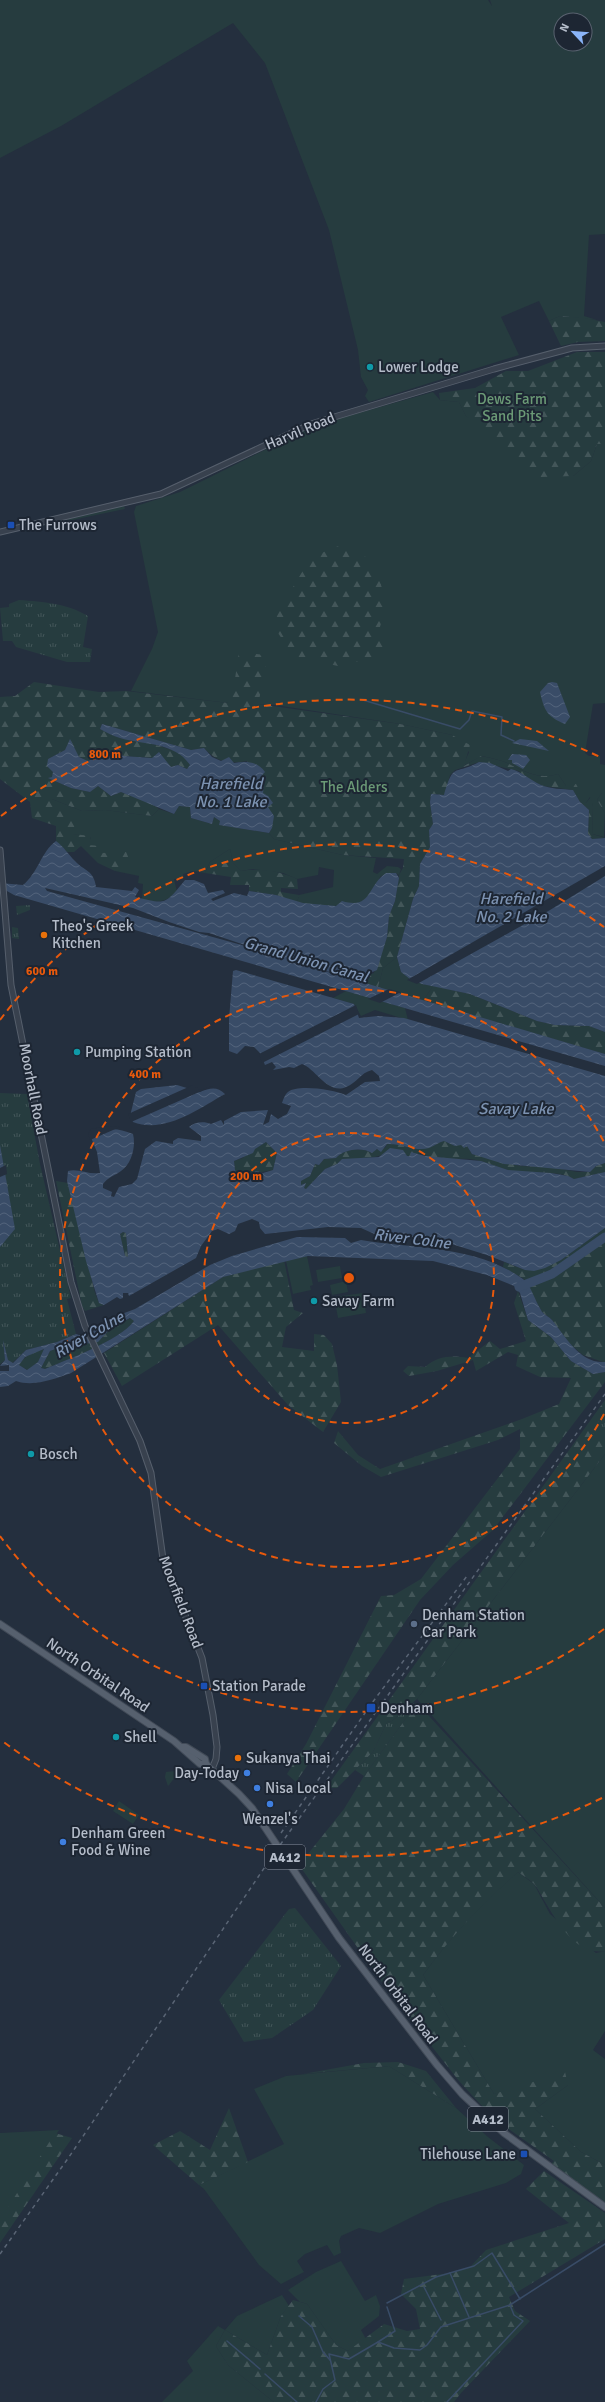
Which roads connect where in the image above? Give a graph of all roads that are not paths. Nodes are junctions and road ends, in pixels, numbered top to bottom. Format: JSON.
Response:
{"nodes":[{"id":1,"x":605,"y":346,"type":"edge"},
{"id":2,"x":0,"y":532,"type":"edge"},
{"id":3,"x":0,"y":850,"type":"edge"},
{"id":4,"x":107,"y":1370,"type":"joint"},
{"id":5,"x":0,"y":1624,"type":"edge"},
{"id":6,"x":212,"y":1769,"type":"junction"},
{"id":7,"x":605,"y":2207,"type":"edge"}],
"edges":[{"from":1,"to":2,"type":"street","name":"Harvil Road"},
{"from":3,"to":4,"type":"street","name":"Moorhall Road"},
{"from":4,"to":6,"type":"street","name":"Moorfield Road"},
{"from":5,"to":6,"type":"main road","name":"North Orbital Road","number":"A412"},
{"from":6,"to":7,"type":"main road","name":"North Orbital Road","number":"A412"}]}
